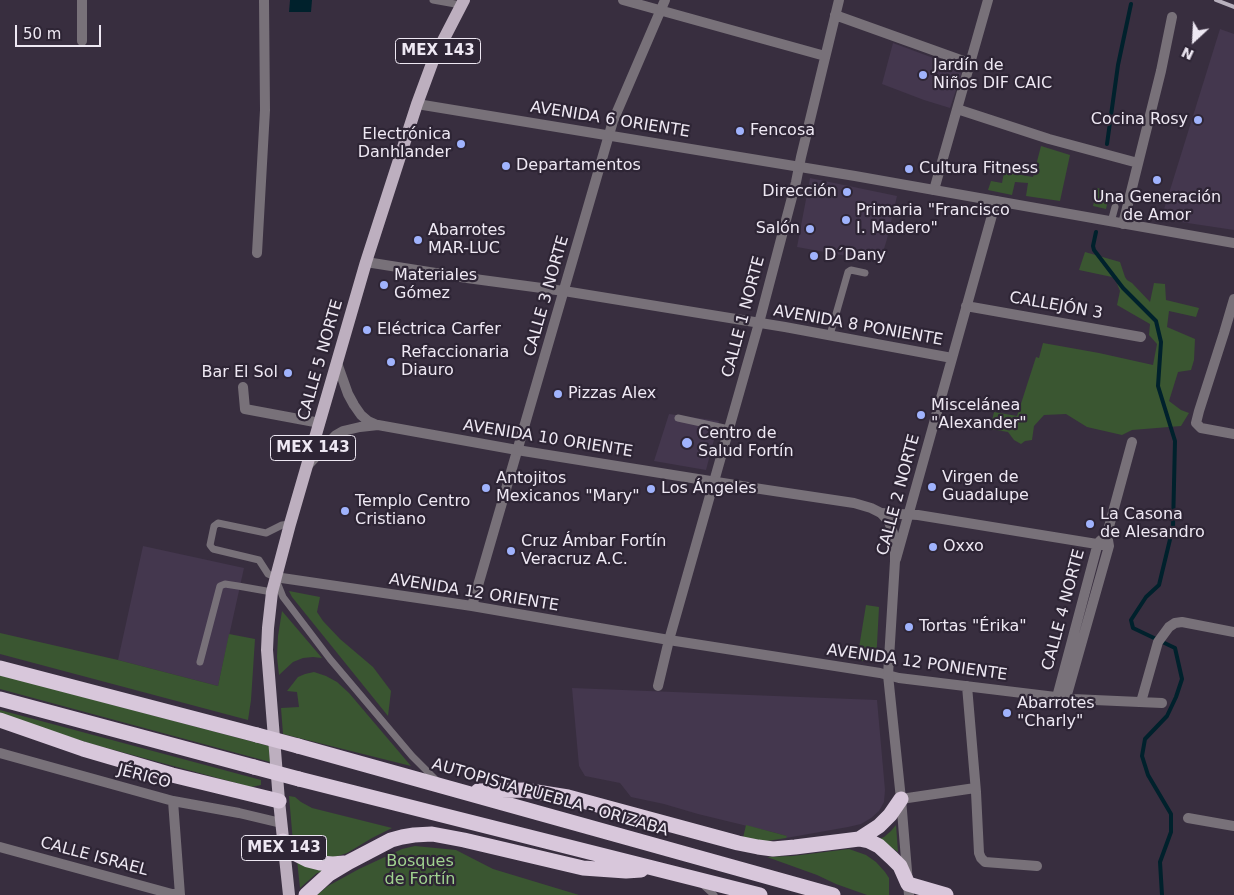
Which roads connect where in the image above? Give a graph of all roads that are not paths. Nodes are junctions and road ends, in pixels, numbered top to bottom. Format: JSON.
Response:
{"nodes":[{"id":1,"x":82,"y":0,"type":"edge"},
{"id":2,"x":264,"y":0,"type":"edge"},
{"id":3,"x":433,"y":0,"type":"edge"},
{"id":4,"x":623,"y":0,"type":"edge"},
{"id":5,"x":665,"y":0,"type":"edge"},
{"id":6,"x":839,"y":0,"type":"edge"},
{"id":7,"x":988,"y":0,"type":"edge"},
{"id":8,"x":463,"y":3,"type":"edge"},
{"id":9,"x":661,"y":10,"type":"junction"},
{"id":10,"x":835,"y":15,"type":"junction"},
{"id":11,"x":1172,"y":17,"type":"dead end"},
{"id":12,"x":82,"y":41,"type":"dead end"},
{"id":13,"x":825,"y":56,"type":"junction"},
{"id":14,"x":969,"y":63,"type":"junction"},
{"id":15,"x":417,"y":104,"type":"junction"},
{"id":16,"x":957,"y":109,"type":"junction"},
{"id":17,"x":608,"y":135,"type":"junction"},
{"id":18,"x":1138,"y":163,"type":"junction"},
{"id":19,"x":799,"y":167,"type":"junction"},
{"id":20,"x":934,"y":190,"type":"junction"},
{"id":21,"x":996,"y":201,"type":"junction"},
{"id":22,"x":1114,"y":207,"type":"dead end"},
{"id":23,"x":1111,"y":222,"type":"junction"},
{"id":24,"x":1123,"y":224,"type":"junction"},
{"id":25,"x":1234,"y":243,"type":"edge"},
{"id":26,"x":257,"y":253,"type":"dead end"},
{"id":27,"x":366,"y":262,"type":"junction"},
{"id":28,"x":865,"y":273,"type":"dead end"},
{"id":29,"x":564,"y":291,"type":"junction"},
{"id":30,"x":1234,"y":299,"type":"edge"},
{"id":31,"x":966,"y":306,"type":"junction"},
{"id":32,"x":759,"y":324,"type":"junction"},
{"id":33,"x":830,"y":335,"type":"junction"},
{"id":34,"x":1141,"y":337,"type":"dead end"},
{"id":35,"x":952,"y":358,"type":"junction"},
{"id":36,"x":337,"y":363,"type":"junction"},
{"id":37,"x":243,"y":387,"type":"dead end"},
{"id":38,"x":678,"y":418,"type":"dead end"},
{"id":39,"x":320,"y":423,"type":"junction"},
{"id":40,"x":378,"y":426,"type":"junction"},
{"id":41,"x":729,"y":430,"type":"junction"},
{"id":42,"x":1234,"y":434,"type":"edge"},
{"id":43,"x":1132,"y":442,"type":"dead end"},
{"id":44,"x":517,"y":450,"type":"junction"},
{"id":45,"x":308,"y":465,"type":"junction"},
{"id":46,"x":714,"y":482,"type":"junction"},
{"id":47,"x":881,"y":513,"type":"junction"},
{"id":48,"x":908,"y":514,"type":"junction"},
{"id":49,"x":290,"y":524,"type":"junction"},
{"id":50,"x":1106,"y":534,"type":"junction"},
{"id":51,"x":1098,"y":544,"type":"junction"},
{"id":52,"x":1109,"y":546,"type":"junction"},
{"id":53,"x":896,"y":561,"type":"junction"},
{"id":54,"x":275,"y":577,"type":"junction"},
{"id":55,"x":272,"y":592,"type":"junction"},
{"id":56,"x":472,"y":606,"type":"junction"},
{"id":57,"x":1234,"y":632,"type":"edge"},
{"id":58,"x":669,"y":640,"type":"junction"},
{"id":59,"x":200,"y":662,"type":"dead end"},
{"id":60,"x":0,"y":668,"type":"edge"},
{"id":61,"x":888,"y":675,"type":"junction"},
{"id":62,"x":658,"y":686,"type":"dead end"},
{"id":63,"x":967,"y":686,"type":"junction"},
{"id":64,"x":1062,"y":698,"type":"junction"},
{"id":65,"x":0,"y":700,"type":"edge"},
{"id":66,"x":1141,"y":702,"type":"junction"},
{"id":67,"x":1162,"y":703,"type":"dead end"},
{"id":68,"x":0,"y":720,"type":"edge"},
{"id":69,"x":0,"y":754,"type":"edge"},
{"id":70,"x":442,"y":786,"type":"junction"},
{"id":71,"x":975,"y":788,"type":"junction"},
{"id":72,"x":464,"y":792,"type":"junction"},
{"id":73,"x":901,"y":799,"type":"junction"},
{"id":74,"x":173,"y":801,"type":"junction"},
{"id":75,"x":279,"y":801,"type":"junction"},
{"id":76,"x":1188,"y":818,"type":"dead end"},
{"id":77,"x":281,"y":823,"type":"junction"},
{"id":78,"x":1234,"y":826,"type":"edge"},
{"id":79,"x":859,"y":839,"type":"junction"},
{"id":80,"x":283,"y":841,"type":"junction"},
{"id":81,"x":0,"y":847,"type":"edge"},
{"id":82,"x":349,"y":862,"type":"junction"},
{"id":83,"x":1037,"y":866,"type":"dead end"},
{"id":84,"x":662,"y":870,"type":"junction"},
{"id":85,"x":697,"y":879,"type":"junction"},
{"id":86,"x":908,"y":890,"type":"edge"},
{"id":87,"x":180,"y":895,"type":"edge"},
{"id":88,"x":289,"y":895,"type":"edge"},
{"id":89,"x":306,"y":895,"type":"edge"},
{"id":90,"x":714,"y":895,"type":"edge"},
{"id":91,"x":760,"y":895,"type":"edge"},
{"id":92,"x":833,"y":895,"type":"edge"},
{"id":93,"x":946,"y":895,"type":"edge"}],
"edges":[{"from":1,"to":12,"type":"street"},
{"from":2,"to":26,"type":"street"},
{"from":3,"to":8,"type":"lane"},
{"from":4,"to":9,"type":"street"},
{"from":5,"to":9,"type":"street","name":"CALLE 3 NORTE"},
{"from":6,"to":10,"type":"street","name":"CALLE 1 NORTE"},
{"from":7,"to":14,"type":"street"},
{"from":8,"to":15,"type":"main road","name":"CALLE 5 NORTE","number":"MEX 143"},
{"from":9,"to":13,"type":"street"},
{"from":9,"to":17,"type":"street","name":"CALLE 3 NORTE"},
{"from":10,"to":13,"type":"street","name":"CALLE 1 NORTE"},
{"from":10,"to":14,"type":"street"},
{"from":11,"to":18,"type":"street"},
{"from":13,"to":19,"type":"street","name":"CALLE 1 NORTE"},
{"from":14,"to":16,"type":"street"},
{"from":15,"to":17,"type":"street","name":"AVENIDA 6 ORIENTE"},
{"from":15,"to":27,"type":"main road","name":"CALLE 5 NORTE","number":"MEX 143"},
{"from":16,"to":18,"type":"street"},
{"from":16,"to":20,"type":"street"},
{"from":17,"to":19,"type":"street","name":"AVENIDA 6 ORIENTE"},
{"from":17,"to":29,"type":"street","name":"CALLE 3 NORTE"},
{"from":18,"to":24,"type":"street"},
{"from":19,"to":20,"type":"street","name":"AVENIDA 6 ORIENTE"},
{"from":19,"to":32,"type":"street","name":"CALLE 1 NORTE"},
{"from":20,"to":21,"type":"street","name":"AVENIDA 6 ORIENTE"},
{"from":21,"to":23,"type":"street","name":"AVENIDA 6 ORIENTE"},
{"from":21,"to":31,"type":"street","name":"CALLE 2 NORTE"},
{"from":22,"to":23,"type":"lane"},
{"from":23,"to":24,"type":"street","name":"AVENIDA 6 ORIENTE"},
{"from":24,"to":25,"type":"street","name":"AVENIDA 6 ORIENTE"},
{"from":27,"to":29,"type":"street","name":"AVENIDA 8 PONIENTE"},
{"from":27,"to":36,"type":"main road","name":"CALLE 5 NORTE","number":"MEX 143"},
{"from":28,"to":33,"type":"lane"},
{"from":29,"to":32,"type":"street","name":"AVENIDA 8 PONIENTE"},
{"from":29,"to":44,"type":"street","name":"CALLE 3 NORTE"},
{"from":30,"to":42,"type":"street"},
{"from":31,"to":34,"type":"street","name":"CALLEJÓN 3"},
{"from":31,"to":35,"type":"street","name":"CALLE 2 NORTE"},
{"from":32,"to":33,"type":"street","name":"AVENIDA 8 PONIENTE"},
{"from":32,"to":41,"type":"street","name":"CALLE 1 NORTE"},
{"from":33,"to":35,"type":"street","name":"AVENIDA 8 PONIENTE"},
{"from":35,"to":48,"type":"street","name":"CALLE 2 NORTE"},
{"from":36,"to":39,"type":"main road","name":"CALLE 5 NORTE","number":"MEX 143"},
{"from":36,"to":40,"type":"street"},
{"from":37,"to":39,"type":"street"},
{"from":38,"to":41,"type":"lane"},
{"from":39,"to":45,"type":"main road","name":"CALLE 5 NORTE","number":"MEX 143"},
{"from":40,"to":44,"type":"street","name":"AVENIDA 10 ORIENTE"},
{"from":40,"to":45,"type":"street"},
{"from":41,"to":46,"type":"street","name":"CALLE 1 NORTE"},
{"from":43,"to":50,"type":"street","name":"CALLE 4 NORTE"},
{"from":44,"to":46,"type":"street","name":"AVENIDA 10 ORIENTE"},
{"from":44,"to":56,"type":"street","name":"CALLE 3 NORTE"},
{"from":45,"to":49,"type":"main road","name":"CALLE 5 NORTE","number":"MEX 143"},
{"from":46,"to":47,"type":"street","name":"AVENIDA 10 ORIENTE"},
{"from":46,"to":58,"type":"street","name":"CALLE 1 NORTE"},
{"from":47,"to":48,"type":"street","name":"AVENIDA 10 ORIENTE"},
{"from":47,"to":53,"type":"street"},
{"from":48,"to":51,"type":"street","name":"AVENIDA 10 ORIENTE"},
{"from":48,"to":53,"type":"street","name":"CALLE 2 NORTE"},
{"from":49,"to":54,"type":"main road","name":"CALLE 5 NORTE","number":"MEX 143"},
{"from":49,"to":54,"type":"lane"},
{"from":50,"to":51,"type":"street","name":"CALLE 4 NORTE"},
{"from":50,"to":52,"type":"street","name":"CALLE 4 NORTE"},
{"from":51,"to":52,"type":"street","name":"AVENIDA 10 ORIENTE"},
{"from":51,"to":64,"type":"street","name":"CALLE 4 NORTE"},
{"from":52,"to":64,"type":"street","name":"CALLE 4 NORTE"},
{"from":53,"to":61,"type":"street","name":"CALLE 2 NORTE"},
{"from":54,"to":55,"type":"main road","name":"CALLE 5 NORTE","number":"MEX 143"},
{"from":54,"to":56,"type":"street","name":"AVENIDA 12 ORIENTE"},
{"from":54,"to":70,"type":"lane"},
{"from":55,"to":59,"type":"lane"},
{"from":55,"to":75,"type":"main road","name":"CALLE 5 NORTE","number":"MEX 143"},
{"from":56,"to":58,"type":"street","name":"AVENIDA 12 ORIENTE"},
{"from":57,"to":66,"type":"street"},
{"from":58,"to":61,"type":"street","name":"AVENIDA 12 PONIENTE"},
{"from":58,"to":62,"type":"street","name":"CALLE 1 NORTE"},
{"from":60,"to":70,"type":"highway","name":"AUTOPISTA PUEBLA - ORIZABA","bridge":true},
{"from":61,"to":63,"type":"street","name":"AVENIDA 12 PONIENTE"},
{"from":61,"to":73,"type":"street","name":"CALLE 2 NORTE"},
{"from":63,"to":64,"type":"street","name":"AVENIDA 12 PONIENTE"},
{"from":63,"to":71,"type":"street"},
{"from":64,"to":66,"type":"street","name":"AVENIDA 12 PONIENTE"},
{"from":65,"to":84,"type":"highway","bridge":true},
{"from":66,"to":67,"type":"street","name":"AVENIDA 12 PONIENTE"},
{"from":68,"to":75,"type":"highway"},
{"from":69,"to":74,"type":"street","name":"JÉRICO"},
{"from":70,"to":72,"type":"highway","name":"AUTOPISTA PUEBLA - ORIZABA"},
{"from":71,"to":73,"type":"street"},
{"from":71,"to":83,"type":"street"},
{"from":72,"to":79,"type":"highway"},
{"from":72,"to":92,"type":"highway","name":"AUTOPISTA PUEBLA - ORIZABA"},
{"from":73,"to":79,"type":"highway"},
{"from":73,"to":86,"type":"street","name":"CALLE 2 NORTE"},
{"from":74,"to":77,"type":"street","name":"JÉRICO"},
{"from":74,"to":87,"type":"street"},
{"from":75,"to":77,"type":"main road","number":"MEX 143"},
{"from":76,"to":78,"type":"street"},
{"from":77,"to":80,"type":"main road","number":"MEX 143"},
{"from":79,"to":86,"type":"highway"},
{"from":80,"to":82,"type":"highway"},
{"from":80,"to":88,"type":"main road","number":"MEX 143"},
{"from":81,"to":87,"type":"street","name":"CALLE ISRAEL"},
{"from":82,"to":84,"type":"highway"},
{"from":82,"to":89,"type":"highway"},
{"from":84,"to":85,"type":"highway"},
{"from":85,"to":90,"type":"lane"},
{"from":85,"to":91,"type":"highway"},
{"from":86,"to":93,"type":"highway"}]}
